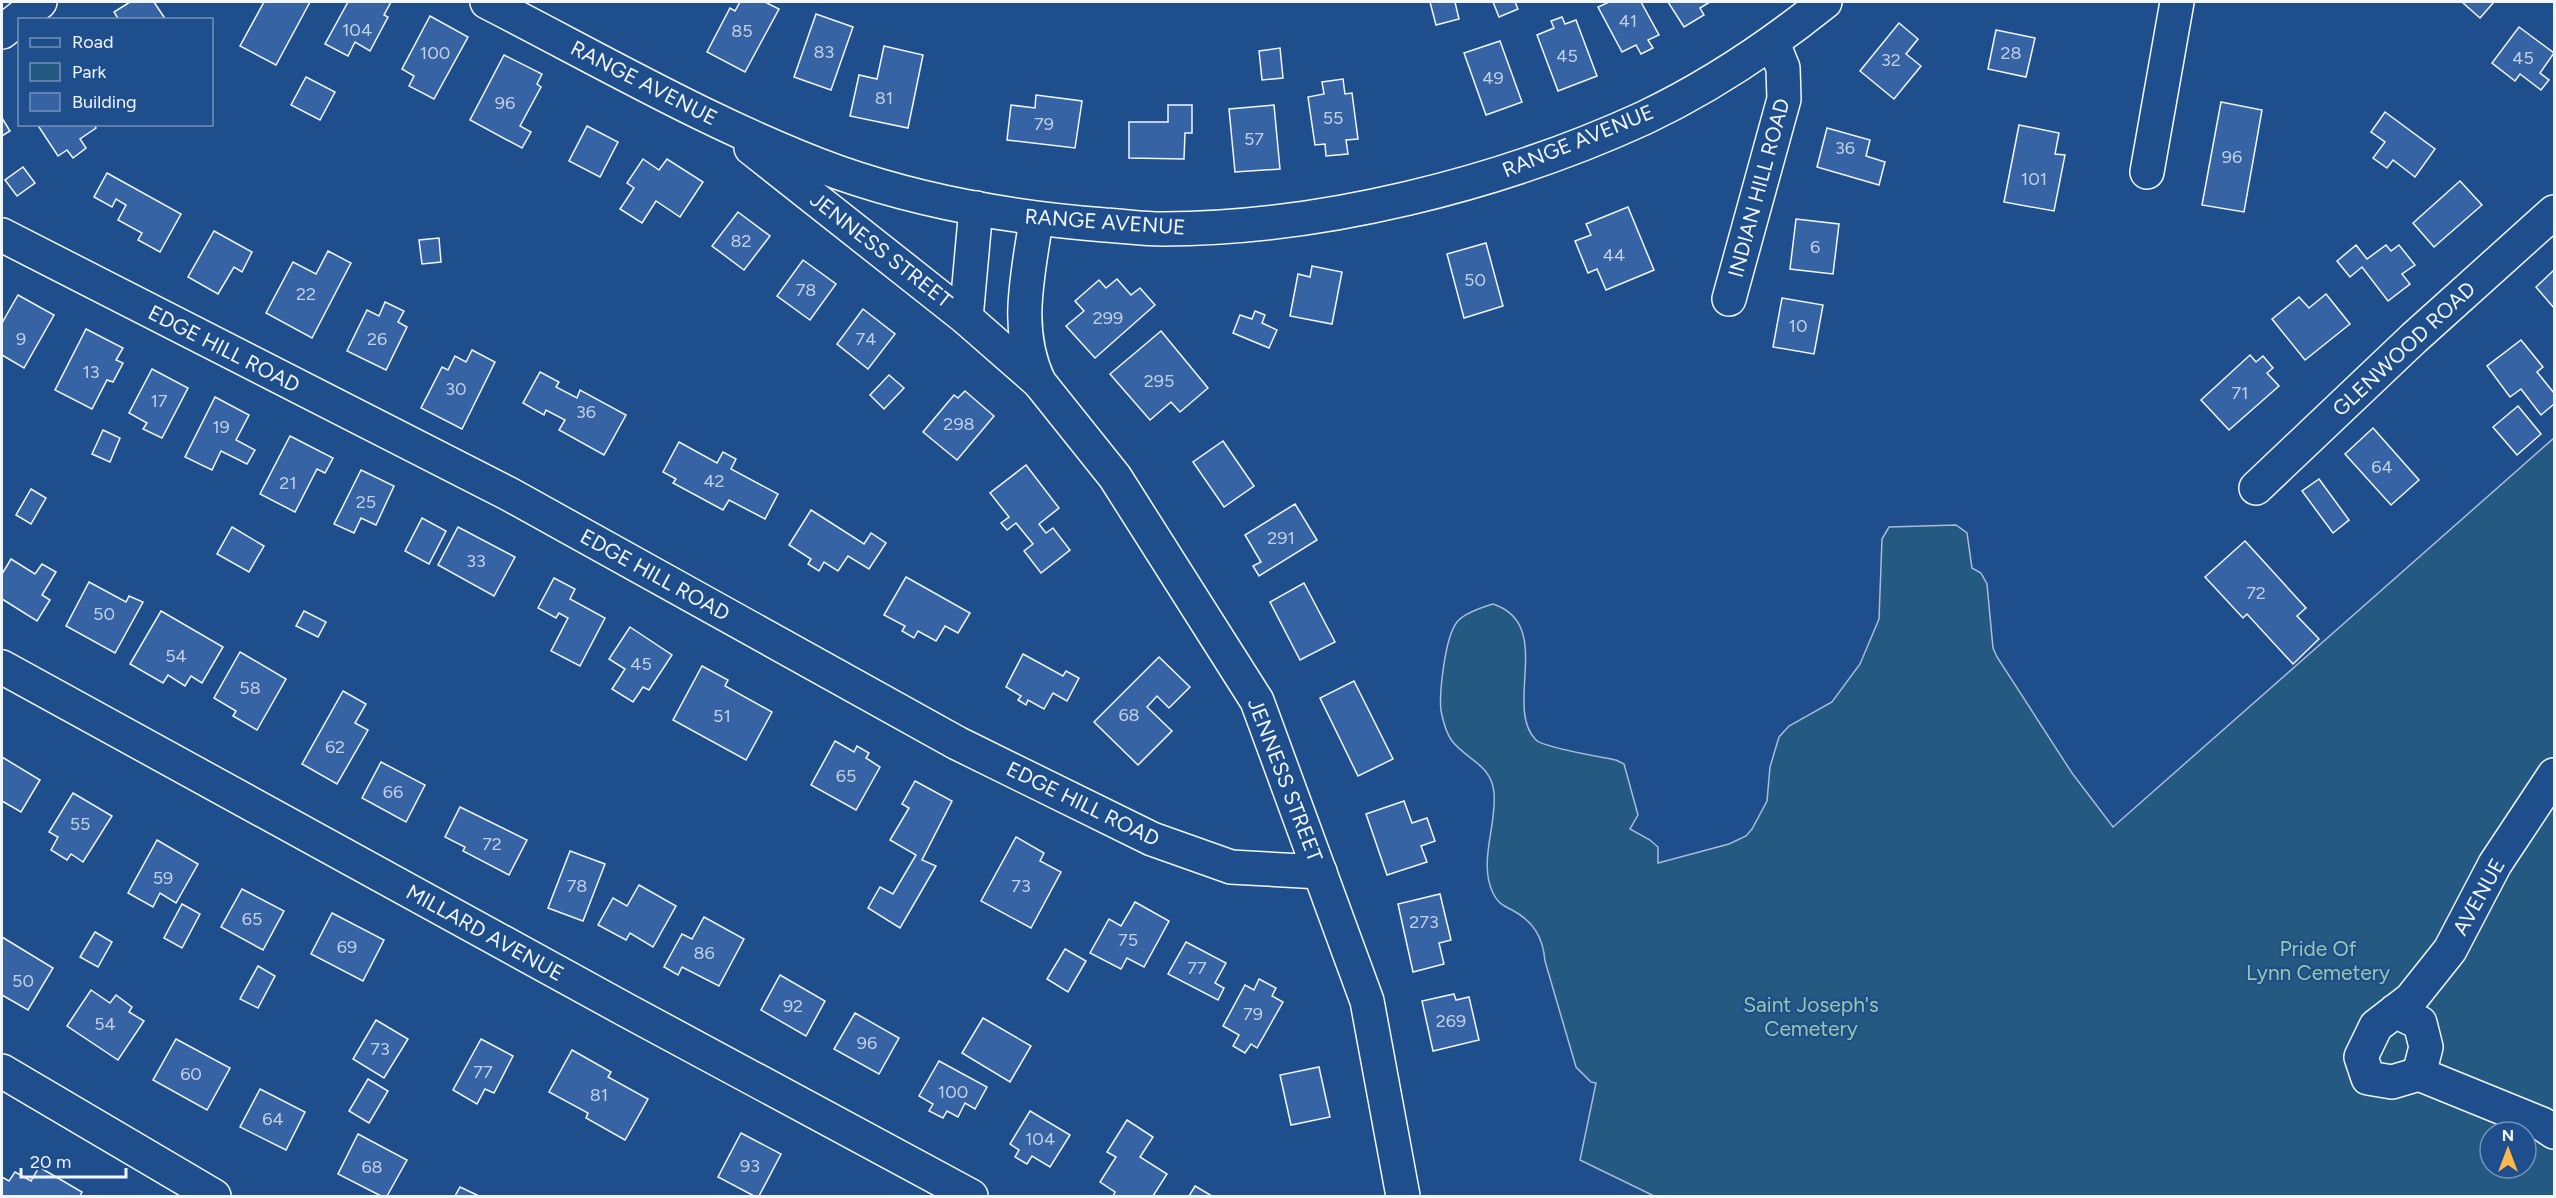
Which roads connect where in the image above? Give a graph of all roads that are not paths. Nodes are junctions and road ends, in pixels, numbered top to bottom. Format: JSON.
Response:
{"nodes":[{"id":1,"x":40,"y":2,"type":"edge"},
{"id":2,"x":487,"y":2,"type":"edge"},
{"id":3,"x":1825,"y":2,"type":"edge"},
{"id":4,"x":2177,"y":2,"type":"edge"},
{"id":5,"x":20,"y":18,"type":"edge"},
{"id":6,"x":18,"y":19,"type":"edge"},
{"id":7,"x":2,"y":32,"type":"edge"},
{"id":8,"x":1773,"y":43,"type":"junction"},
{"id":9,"x":719,"y":123,"type":"junction"},
{"id":10,"x":2147,"y":172,"type":"dead end"},
{"id":11,"x":976,"y":208,"type":"junction"},
{"id":12,"x":2554,"y":212,"type":"edge"},
{"id":13,"x":1036,"y":220,"type":"junction"},
{"id":14,"x":2,"y":235,"type":"edge"},
{"id":15,"x":1729,"y":300,"type":"dead end"},
{"id":16,"x":966,"y":318,"type":"junction"},
{"id":17,"x":1039,"y":382,"type":"junction"},
{"id":18,"x":2256,"y":488,"type":"dead end"},
{"id":19,"x":2,"y":667,"type":"edge"},
{"id":20,"x":2554,"y":775,"type":"edge"},
{"id":21,"x":1320,"y":872,"type":"junction"},
{"id":22,"x":2395,"y":1011,"type":"junction"},
{"id":23,"x":2,"y":1071,"type":"edge"},
{"id":24,"x":2419,"y":1074,"type":"junction"},
{"id":25,"x":2554,"y":1132,"type":"edge"},
{"id":26,"x":214,"y":1197,"type":"edge"},
{"id":27,"x":971,"y":1197,"type":"edge"},
{"id":28,"x":1403,"y":1197,"type":"edge"}],
"edges":[{"from":1,"to":5,"type":"street"},
{"from":2,"to":9,"type":"street","name":"RANGE AVENUE"},
{"from":3,"to":8,"type":"street","name":"RANGE AVENUE"},
{"from":4,"to":10,"type":"street"},
{"from":6,"to":7,"type":"street"},
{"from":8,"to":13,"type":"street","name":"RANGE AVENUE"},
{"from":8,"to":15,"type":"street","name":"INDIAN HILL ROAD"},
{"from":9,"to":11,"type":"street","name":"RANGE AVENUE"},
{"from":9,"to":16,"type":"street","name":"JENNESS STREET"},
{"from":11,"to":13,"type":"street","name":"RANGE AVENUE"},
{"from":11,"to":16,"type":"street"},
{"from":12,"to":18,"type":"street","name":"GLENWOOD ROAD"},
{"from":13,"to":17,"type":"street","name":"JENNESS STREET"},
{"from":14,"to":21,"type":"street","name":"EDGE HILL ROAD"},
{"from":16,"to":17,"type":"street","name":"JENNESS STREET"},
{"from":17,"to":21,"type":"street","name":"JENNESS STREET"},
{"from":19,"to":27,"type":"street","name":"MILLARD AVENUE"},
{"from":20,"to":22,"type":"street","name":"AVENUE"},
{"from":21,"to":28,"type":"street","name":"JENNESS STREET"},
{"from":22,"to":24,"type":"street"},
{"from":22,"to":24,"type":"street","name":"AVENUE"},
{"from":23,"to":26,"type":"street"},
{"from":24,"to":25,"type":"street"}]}
